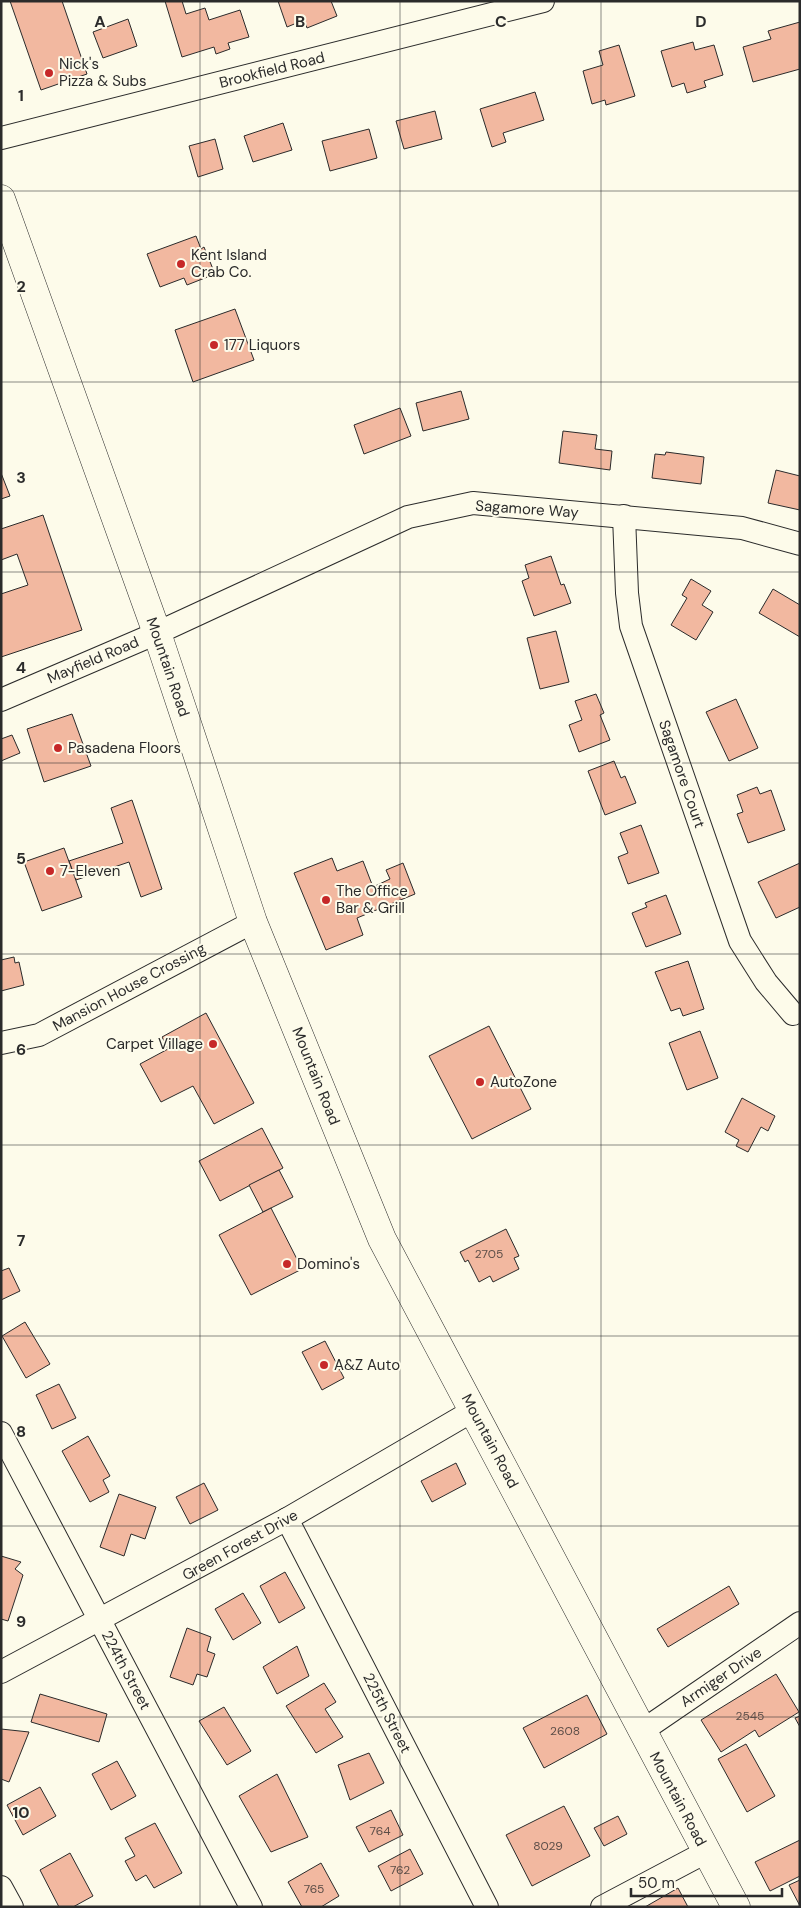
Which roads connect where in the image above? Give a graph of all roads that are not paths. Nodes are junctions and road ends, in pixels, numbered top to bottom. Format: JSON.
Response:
{"nodes":[{"id":1,"x":543,"y":1,"type":"edge"},
{"id":2,"x":1,"y":138,"type":"edge"},
{"id":3,"x":1,"y":199,"type":"edge"},
{"id":4,"x":624,"y":516,"type":"junction"},
{"id":5,"x":800,"y":544,"type":"edge"},
{"id":6,"x":157,"y":633,"type":"junction"},
{"id":7,"x":1,"y":700,"type":"edge"},
{"id":8,"x":253,"y":922,"type":"junction"},
{"id":9,"x":793,"y":1014,"type":"dead end"},
{"id":10,"x":1,"y":1043,"type":"edge"},
{"id":11,"x":474,"y":1410,"type":"junction"},
{"id":12,"x":1,"y":1433,"type":"edge"},
{"id":13,"x":288,"y":1519,"type":"junction"},
{"id":14,"x":101,"y":1621,"type":"junction"},
{"id":15,"x":800,"y":1623,"type":"edge"},
{"id":16,"x":1,"y":1672,"type":"edge"},
{"id":17,"x":642,"y":1731,"type":"junction"},
{"id":18,"x":706,"y":1852,"type":"junction"},
{"id":19,"x":1,"y":1887,"type":"edge"},
{"id":20,"x":12,"y":1907,"type":"edge"},
{"id":21,"x":251,"y":1907,"type":"edge"},
{"id":22,"x":487,"y":1907,"type":"edge"},
{"id":23,"x":602,"y":1907,"type":"edge"},
{"id":24,"x":736,"y":1907,"type":"edge"}],
"edges":[{"from":1,"to":2,"type":"street","name":"Brookfield Road"},
{"from":3,"to":6,"type":"main road","name":"Mountain Road"},
{"from":4,"to":5,"type":"street","name":"Sagamore Way"},
{"from":4,"to":6,"type":"street","name":"Sagamore Way"},
{"from":4,"to":9,"type":"street","name":"Sagamore Court"},
{"from":6,"to":7,"type":"street","name":"Mayfield Road"},
{"from":6,"to":8,"type":"main road","name":"Mountain Road"},
{"from":8,"to":10,"type":"street","name":"Mansion House Crossing"},
{"from":8,"to":11,"type":"main road","name":"Mountain Road"},
{"from":11,"to":13,"type":"street","name":"Green Forest Drive"},
{"from":11,"to":17,"type":"main road","name":"Mountain Road"},
{"from":12,"to":14,"type":"street","name":"224th Street"},
{"from":13,"to":14,"type":"street","name":"Green Forest Drive"},
{"from":13,"to":22,"type":"street","name":"225th Street"},
{"from":14,"to":16,"type":"street","name":"Green Forest Drive"},
{"from":14,"to":21,"type":"street","name":"224th Street"},
{"from":15,"to":17,"type":"street","name":"Armiger Drive"},
{"from":17,"to":18,"type":"main road","name":"Mountain Road"},
{"from":18,"to":23,"type":"street"},
{"from":18,"to":24,"type":"main road","name":"Mountain Road"},
{"from":19,"to":20,"type":"street"}]}
